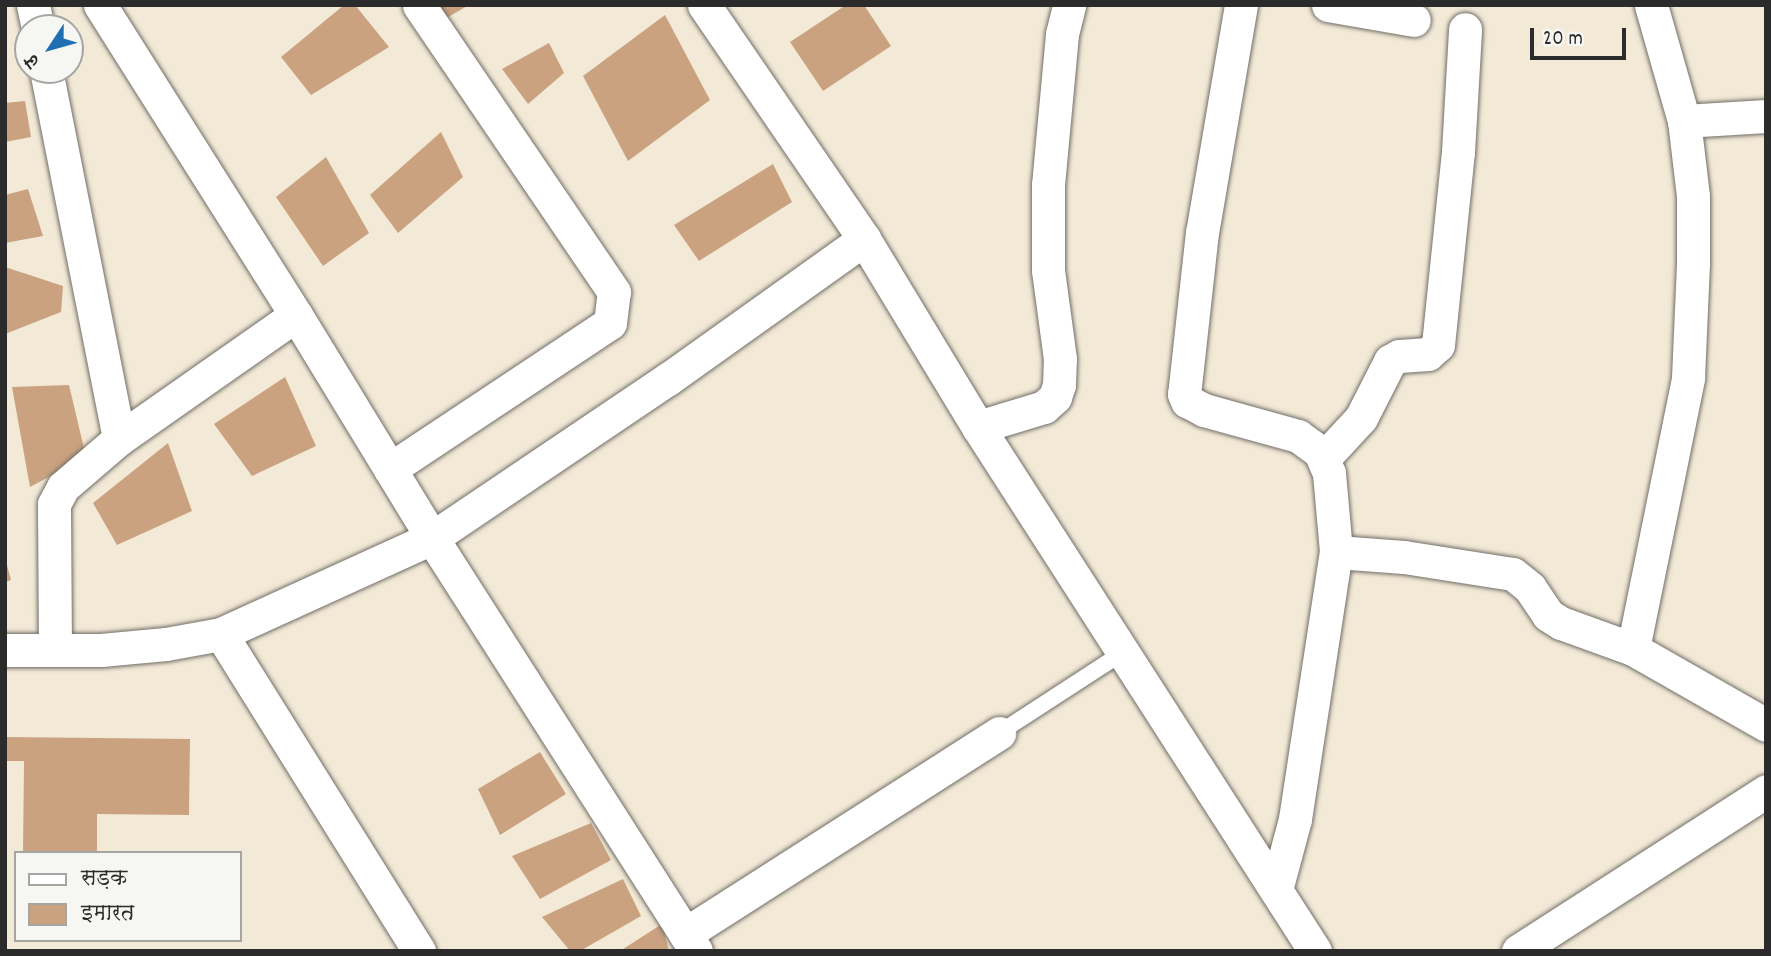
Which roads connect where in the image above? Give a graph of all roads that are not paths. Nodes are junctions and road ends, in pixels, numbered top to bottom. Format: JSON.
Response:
{"nodes":[{"id":1,"x":100,"y":5,"type":"edge"},
{"id":2,"x":419,"y":5,"type":"edge"},
{"id":3,"x":704,"y":5,"type":"edge"},
{"id":4,"x":1069,"y":5,"type":"edge"},
{"id":5,"x":1241,"y":5,"type":"edge"},
{"id":6,"x":1328,"y":5,"type":"edge"},
{"id":7,"x":1651,"y":5,"type":"edge"},
{"id":8,"x":1414,"y":20,"type":"dead end"},
{"id":9,"x":1465,"y":29,"type":"dead end"},
{"id":10,"x":49,"y":84,"type":"edge"},
{"id":11,"x":1766,"y":116,"type":"edge"},
{"id":12,"x":1684,"y":121,"type":"junction"},
{"id":13,"x":864,"y":239,"type":"junction"},
{"id":14,"x":296,"y":315,"type":"junction"},
{"id":15,"x":978,"y":427,"type":"junction"},
{"id":16,"x":118,"y":439,"type":"junction"},
{"id":17,"x":1324,"y":458,"type":"junction"},
{"id":18,"x":390,"y":469,"type":"junction"},
{"id":19,"x":432,"y":538,"type":"junction"},
{"id":20,"x":1336,"y":552,"type":"junction"},
{"id":21,"x":221,"y":634,"type":"junction"},
{"id":22,"x":1633,"y":649,"type":"junction"},
{"id":23,"x":5,"y":650,"type":"edge"},
{"id":24,"x":55,"y":650,"type":"junction"},
{"id":25,"x":1122,"y":653,"type":"junction"},
{"id":26,"x":1766,"y":725,"type":"edge"},
{"id":27,"x":999,"y":733,"type":"joint"},
{"id":28,"x":1766,"y":791,"type":"edge"},
{"id":29,"x":1276,"y":890,"type":"junction"},
{"id":30,"x":690,"y":942,"type":"edge"},
{"id":31,"x":419,"y":951,"type":"edge"},
{"id":32,"x":1315,"y":951,"type":"edge"},
{"id":33,"x":1518,"y":951,"type":"edge"}],
"edges":[{"from":1,"to":14,"type":"street"},
{"from":2,"to":18,"type":"street"},
{"from":3,"to":13,"type":"street"},
{"from":4,"to":15,"type":"street"},
{"from":5,"to":17,"type":"street"},
{"from":6,"to":8,"type":"street"},
{"from":7,"to":12,"type":"street"},
{"from":9,"to":17,"type":"street"},
{"from":10,"to":16,"type":"street"},
{"from":11,"to":12,"type":"street"},
{"from":12,"to":22,"type":"street"},
{"from":13,"to":15,"type":"street"},
{"from":13,"to":19,"type":"street"},
{"from":14,"to":16,"type":"street"},
{"from":14,"to":18,"type":"street"},
{"from":15,"to":25,"type":"street"},
{"from":16,"to":24,"type":"street"},
{"from":17,"to":20,"type":"street"},
{"from":18,"to":19,"type":"street"},
{"from":19,"to":21,"type":"street"},
{"from":19,"to":30,"type":"street"},
{"from":20,"to":22,"type":"street"},
{"from":20,"to":29,"type":"street"},
{"from":21,"to":24,"type":"street"},
{"from":21,"to":31,"type":"street"},
{"from":22,"to":26,"type":"street"},
{"from":23,"to":24,"type":"street"},
{"from":25,"to":27,"type":"lane"},
{"from":25,"to":29,"type":"street"},
{"from":27,"to":30,"type":"street"},
{"from":28,"to":33,"type":"street"},
{"from":29,"to":32,"type":"street"}]}
